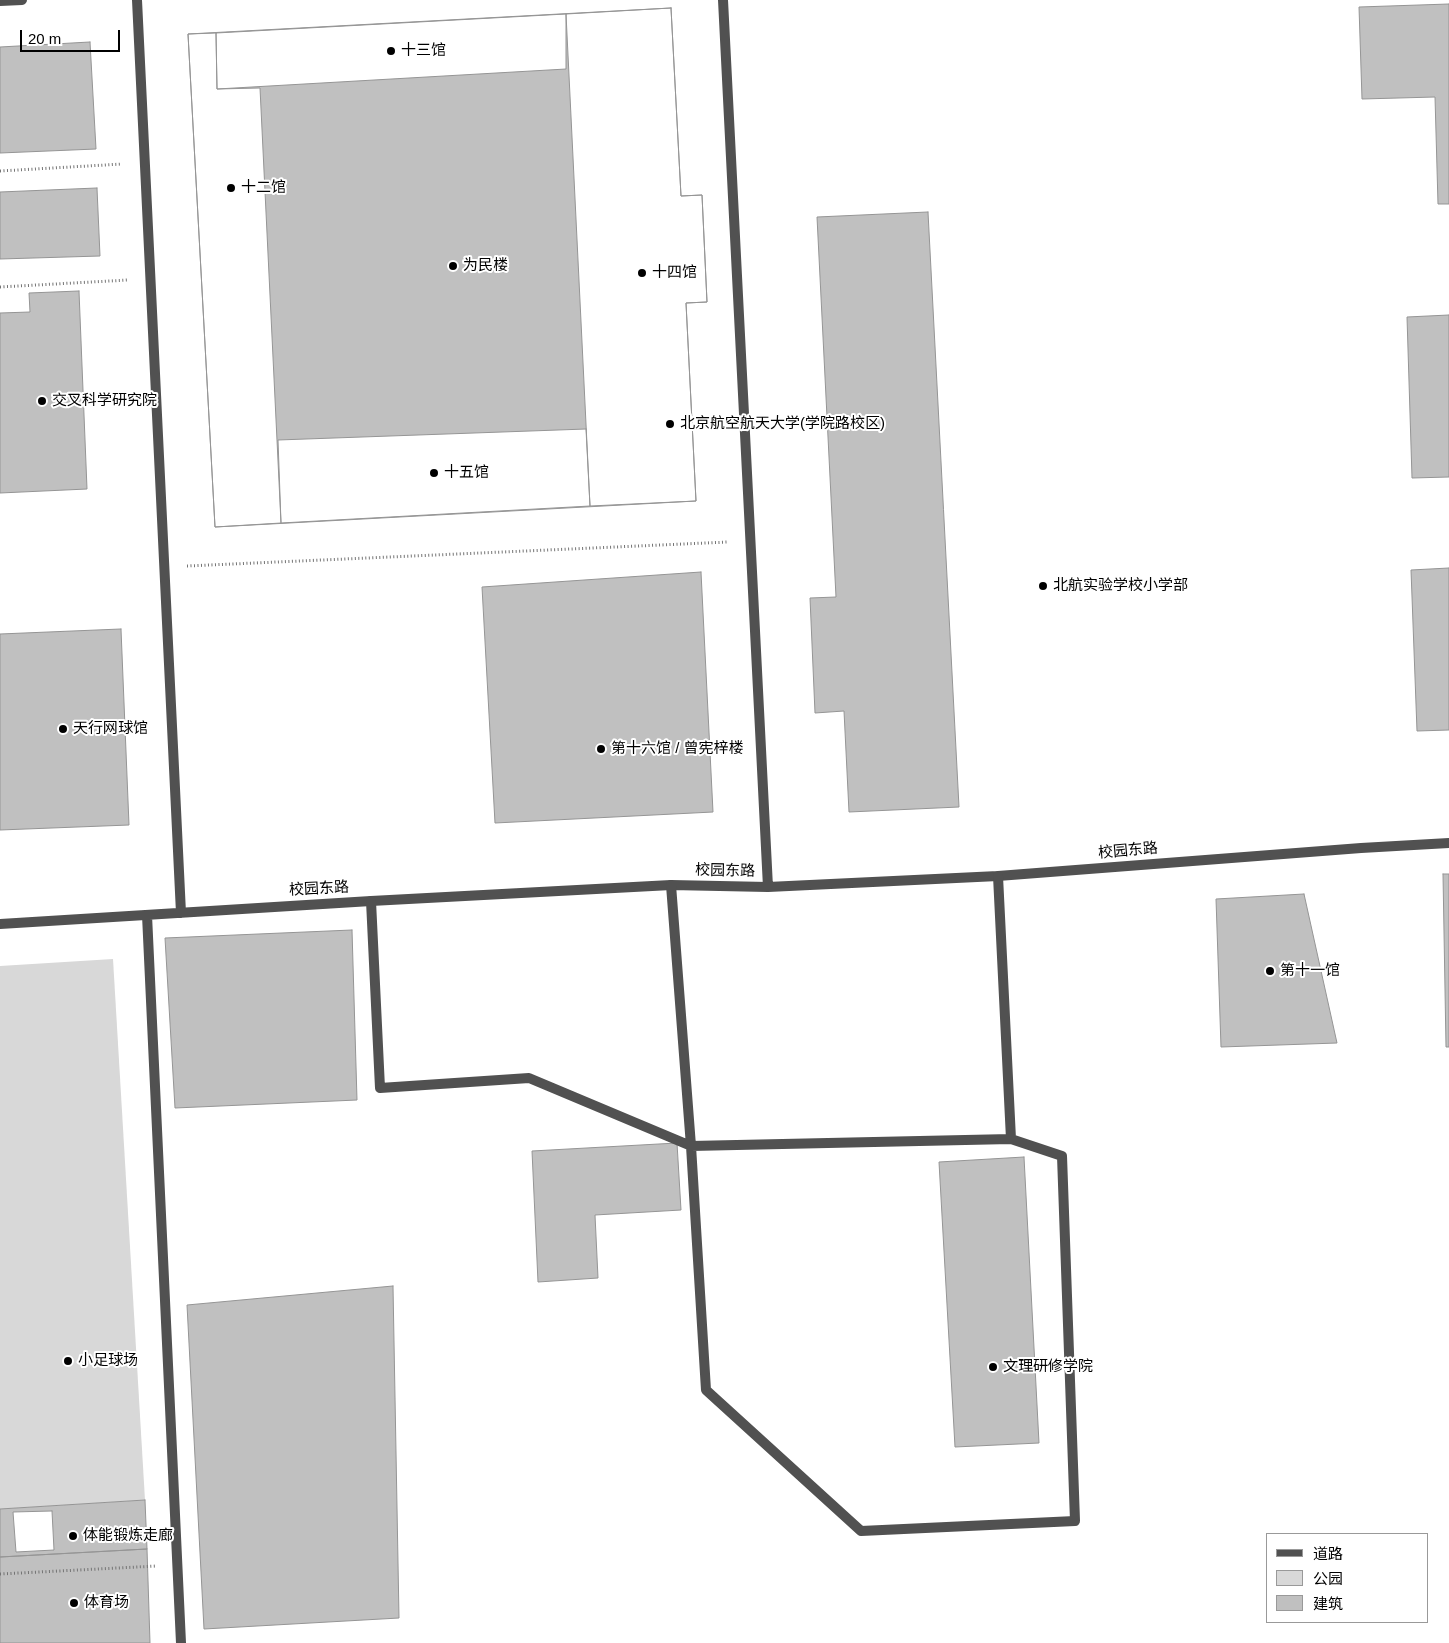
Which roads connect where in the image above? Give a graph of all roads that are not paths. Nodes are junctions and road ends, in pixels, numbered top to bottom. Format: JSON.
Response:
{"nodes":[{"id":1,"x":22,"y":0,"type":"edge"},
{"id":2,"x":137,"y":0,"type":"edge"},
{"id":3,"x":724,"y":0,"type":"edge"},
{"id":4,"x":0,"y":1,"type":"edge"},
{"id":5,"x":1449,"y":843,"type":"edge"},
{"id":6,"x":998,"y":876,"type":"junction"},
{"id":7,"x":671,"y":885,"type":"junction"},
{"id":8,"x":768,"y":887,"type":"junction"},
{"id":9,"x":371,"y":901,"type":"junction"},
{"id":10,"x":181,"y":913,"type":"junction"},
{"id":11,"x":147,"y":915,"type":"junction"},
{"id":12,"x":0,"y":924,"type":"edge"},
{"id":13,"x":1011,"y":1139,"type":"junction"},
{"id":14,"x":691,"y":1146,"type":"junction"},
{"id":15,"x":181,"y":1643,"type":"edge"}],
"edges":[{"from":1,"to":4,"type":"street"},
{"from":2,"to":10,"type":"street"},
{"from":3,"to":8,"type":"street"},
{"from":5,"to":6,"type":"street","name":"校园东路"},
{"from":6,"to":8,"type":"street","name":"校园东路"},
{"from":6,"to":13,"type":"street"},
{"from":7,"to":8,"type":"street","name":"校园东路"},
{"from":7,"to":9,"type":"street","name":"校园东路"},
{"from":7,"to":14,"type":"street"},
{"from":9,"to":10,"type":"street","name":"校园东路"},
{"from":9,"to":14,"type":"street"},
{"from":10,"to":11,"type":"street","name":"校园东路"},
{"from":11,"to":12,"type":"street","name":"校园东路"},
{"from":11,"to":15,"type":"street"},
{"from":13,"to":14,"type":"street"},
{"from":13,"to":14,"type":"street"}]}
